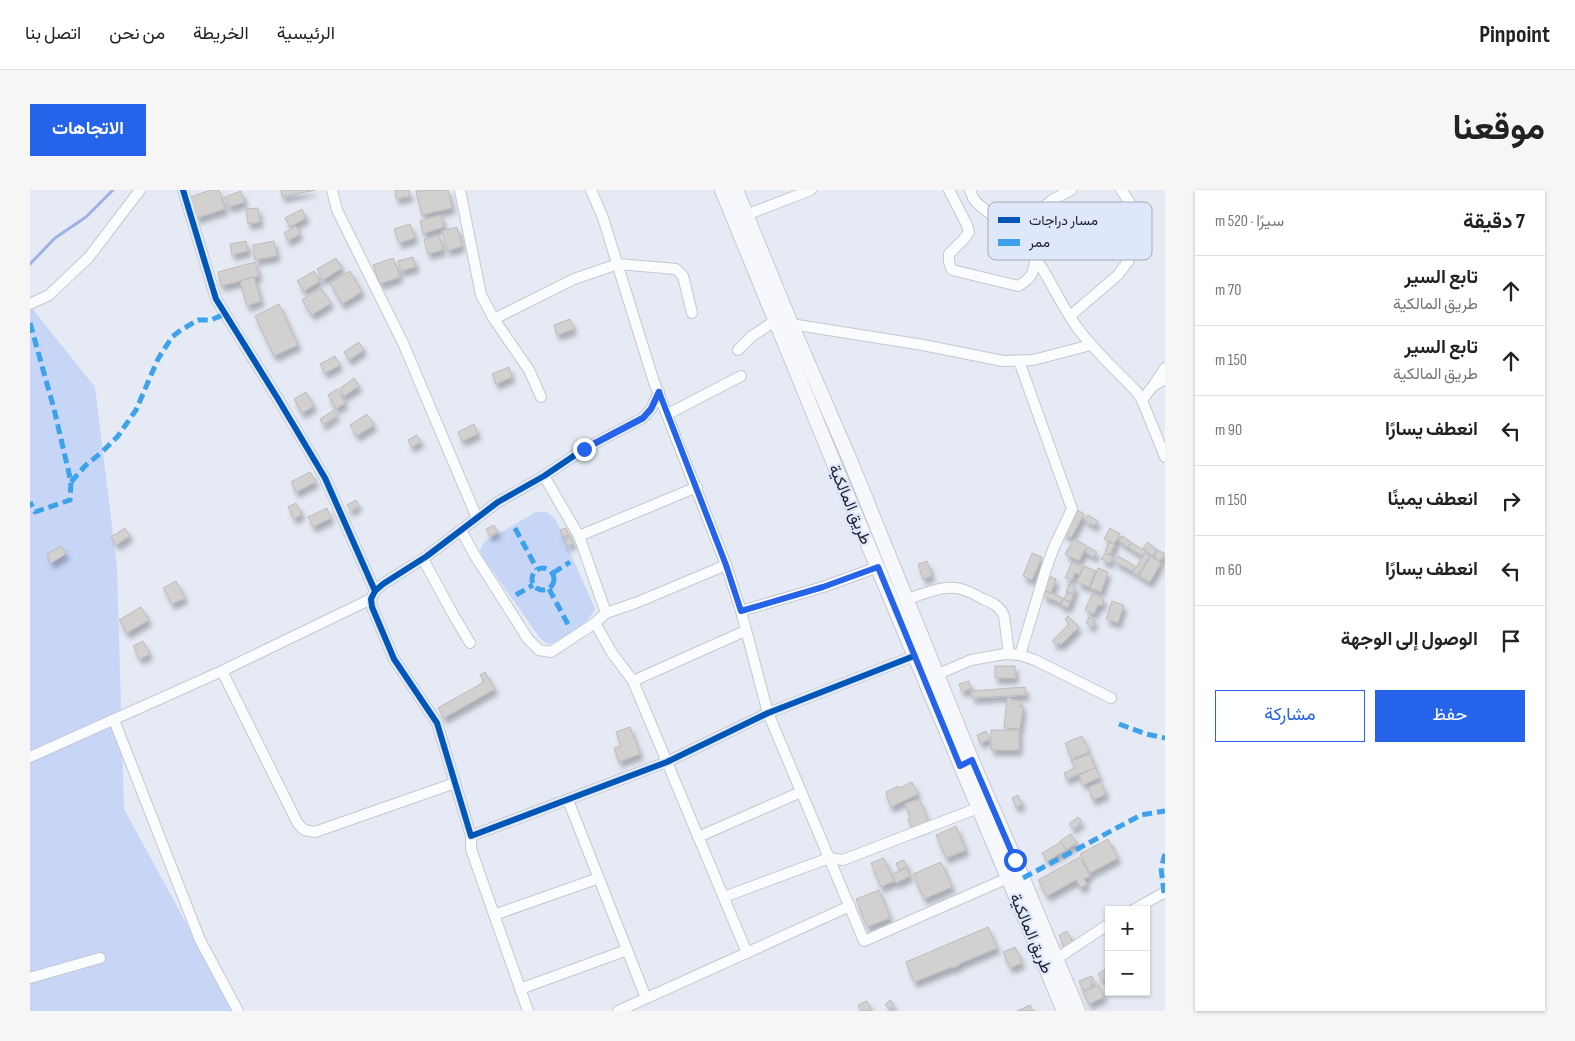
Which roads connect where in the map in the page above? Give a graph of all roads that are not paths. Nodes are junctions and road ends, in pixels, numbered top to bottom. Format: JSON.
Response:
{"nodes":[{"id":1,"x":140,"y":190,"type":"edge"},
{"id":2,"x":183,"y":190,"type":"edge"},
{"id":3,"x":332,"y":190,"type":"edge"},
{"id":4,"x":460,"y":190,"type":"edge"},
{"id":5,"x":591,"y":190,"type":"edge"},
{"id":6,"x":811,"y":190,"type":"edge"},
{"id":7,"x":949,"y":190,"type":"edge"},
{"id":8,"x":970,"y":190,"type":"edge"},
{"id":9,"x":1071,"y":190,"type":"edge"},
{"id":10,"x":1121,"y":190,"type":"edge"},
{"id":11,"x":730,"y":193,"type":"edge"},
{"id":12,"x":1050,"y":202,"type":"edge"},
{"id":13,"x":1129,"y":202,"type":"edge"},
{"id":14,"x":988,"y":211,"type":"edge"},
{"id":15,"x":746,"y":215,"type":"junction"},
{"id":16,"x":1036,"y":260,"type":"edge"},
{"id":17,"x":1037,"y":260,"type":"edge"},
{"id":18,"x":1129,"y":260,"type":"edge"},
{"id":19,"x":618,"y":264,"type":"junction"},
{"id":20,"x":30,"y":304,"type":"edge"},
{"id":21,"x":692,"y":313,"type":"dead end"},
{"id":22,"x":1070,"y":316,"type":"junction"},
{"id":23,"x":494,"y":319,"type":"junction"},
{"id":24,"x":776,"y":321,"type":"junction"},
{"id":25,"x":791,"y":324,"type":"junction"},
{"id":26,"x":1091,"y":345,"type":"junction"},
{"id":27,"x":738,"y":350,"type":"dead end"},
{"id":28,"x":1019,"y":361,"type":"junction"},
{"id":29,"x":1165,"y":368,"type":"edge"},
{"id":30,"x":741,"y":376,"type":"dead end"},
{"id":31,"x":1165,"y":379,"type":"edge"},
{"id":32,"x":1153,"y":386,"type":"junction"},
{"id":33,"x":659,"y":392,"type":"junction"},
{"id":34,"x":541,"y":397,"type":"dead end"},
{"id":35,"x":1142,"y":400,"type":"junction"},
{"id":36,"x":668,"y":414,"type":"junction"},
{"id":37,"x":1165,"y":457,"type":"edge"},
{"id":38,"x":850,"y":460,"type":"junction"},
{"id":39,"x":834,"y":466,"type":"junction"},
{"id":40,"x":544,"y":476,"type":"junction"},
{"id":41,"x":696,"y":487,"type":"junction"},
{"id":42,"x":477,"y":518,"type":"junction"},
{"id":43,"x":461,"y":530,"type":"junction"},
{"id":44,"x":579,"y":536,"type":"junction"},
{"id":45,"x":423,"y":558,"type":"junction"},
{"id":46,"x":726,"y":565,"type":"junction"},
{"id":47,"x":878,"y":567,"type":"junction"},
{"id":48,"x":373,"y":595,"type":"junction"},
{"id":49,"x":907,"y":599,"type":"junction"},
{"id":50,"x":741,"y":611,"type":"junction"},
{"id":51,"x":606,"y":613,"type":"junction"},
{"id":52,"x":595,"y":623,"type":"junction"},
{"id":53,"x":745,"y":631,"type":"junction"},
{"id":54,"x":470,"y":643,"type":"dead end"},
{"id":55,"x":1009,"y":654,"type":"junction"},
{"id":56,"x":1020,"y":655,"type":"junction"},
{"id":57,"x":914,"y":656,"type":"junction"},
{"id":58,"x":222,"y":671,"type":"junction"},
{"id":59,"x":936,"y":675,"type":"junction"},
{"id":60,"x":633,"y":681,"type":"junction"},
{"id":61,"x":1110,"y":698,"type":"dead end"},
{"id":62,"x":768,"y":713,"type":"junction"},
{"id":63,"x":114,"y":720,"type":"junction"},
{"id":64,"x":30,"y":757,"type":"edge"},
{"id":65,"x":667,"y":762,"type":"junction"},
{"id":66,"x":966,"y":763,"type":"junction"},
{"id":67,"x":455,"y":783,"type":"junction"},
{"id":68,"x":801,"y":792,"type":"junction"},
{"id":69,"x":568,"y":800,"type":"junction"},
{"id":70,"x":978,"y":808,"type":"junction"},
{"id":71,"x":471,"y":836,"type":"junction"},
{"id":72,"x":698,"y":837,"type":"junction"},
{"id":73,"x":829,"y":858,"type":"junction"},
{"id":74,"x":1009,"y":862,"type":"junction"},
{"id":75,"x":599,"y":878,"type":"junction"},
{"id":76,"x":1008,"y":878,"type":"junction"},
{"id":77,"x":1165,"y":892,"type":"edge"},
{"id":78,"x":724,"y":897,"type":"junction"},
{"id":79,"x":850,"y":906,"type":"junction"},
{"id":80,"x":1140,"y":906,"type":"edge"},
{"id":81,"x":494,"y":915,"type":"junction"},
{"id":82,"x":1105,"y":927,"type":"edge"},
{"id":83,"x":627,"y":950,"type":"junction"},
{"id":84,"x":747,"y":953,"type":"junction"},
{"id":85,"x":100,"y":958,"type":"dead end"},
{"id":86,"x":1056,"y":959,"type":"junction"},
{"id":87,"x":30,"y":978,"type":"edge"},
{"id":88,"x":520,"y":989,"type":"junction"},
{"id":89,"x":646,"y":998,"type":"junction"},
{"id":90,"x":238,"y":1011,"type":"edge"},
{"id":91,"x":528,"y":1011,"type":"edge"},
{"id":92,"x":618,"y":1011,"type":"edge"},
{"id":93,"x":1064,"y":1011,"type":"edge"},
{"id":94,"x":1078,"y":1011,"type":"edge"}],
"edges":[{"from":1,"to":20,"type":"street"},
{"from":2,"to":48,"type":"street"},
{"from":3,"to":42,"type":"street"},
{"from":4,"to":23,"type":"street"},
{"from":5,"to":19,"type":"street"},
{"from":6,"to":15,"type":"street"},
{"from":7,"to":16,"type":"street"},
{"from":8,"to":14,"type":"street"},
{"from":9,"to":12,"type":"street"},
{"from":10,"to":13,"type":"street"},
{"from":11,"to":15,"type":"main road","name":"طريق المالكية"},
{"from":11,"to":24,"type":"main road","name":"طريق المالكية"},
{"from":15,"to":25,"type":"main road","name":"طريق المالكية"},
{"from":17,"to":22,"type":"street"},
{"from":18,"to":22,"type":"street"},
{"from":19,"to":21,"type":"street"},
{"from":19,"to":23,"type":"street"},
{"from":19,"to":33,"type":"street"},
{"from":22,"to":26,"type":"street"},
{"from":23,"to":34,"type":"street"},
{"from":24,"to":27,"type":"street"},
{"from":24,"to":39,"type":"main road","name":"طريق المالكية"},
{"from":25,"to":28,"type":"street"},
{"from":25,"to":38,"type":"main road","name":"طريق المالكية"},
{"from":26,"to":28,"type":"street"},
{"from":26,"to":35,"type":"street"},
{"from":28,"to":56,"type":"street"},
{"from":29,"to":32,"type":"street"},
{"from":30,"to":36,"type":"street"},
{"from":31,"to":32,"type":"street"},
{"from":32,"to":35,"type":"street"},
{"from":33,"to":36,"type":"street"},
{"from":33,"to":40,"type":"street"},
{"from":35,"to":37,"type":"street"},
{"from":36,"to":41,"type":"street"},
{"from":38,"to":39,"type":"main road"},
{"from":38,"to":49,"type":"main road","name":"طريق المالكية"},
{"from":39,"to":47,"type":"main road","name":"طريق المالكية"},
{"from":40,"to":42,"type":"street"},
{"from":40,"to":44,"type":"street"},
{"from":41,"to":44,"type":"street"},
{"from":41,"to":46,"type":"street"},
{"from":42,"to":43,"type":"street"},
{"from":43,"to":45,"type":"street"},
{"from":43,"to":52,"type":"street"},
{"from":44,"to":51,"type":"street"},
{"from":45,"to":48,"type":"street"},
{"from":45,"to":54,"type":"street"},
{"from":46,"to":50,"type":"street"},
{"from":46,"to":51,"type":"street"},
{"from":47,"to":50,"type":"street"},
{"from":47,"to":57,"type":"main road","name":"طريق المالكية"},
{"from":48,"to":58,"type":"street"},
{"from":48,"to":67,"type":"street"},
{"from":49,"to":55,"type":"street"},
{"from":49,"to":59,"type":"main road","name":"طريق المالكية"},
{"from":50,"to":53,"type":"street"},
{"from":51,"to":52,"type":"street"},
{"from":52,"to":60,"type":"street"},
{"from":53,"to":60,"type":"street"},
{"from":53,"to":62,"type":"street"},
{"from":55,"to":56,"type":"street"},
{"from":55,"to":59,"type":"street"},
{"from":56,"to":61,"type":"street"},
{"from":57,"to":62,"type":"street"},
{"from":57,"to":66,"type":"main road","name":"طريق المالكية"},
{"from":58,"to":63,"type":"street"},
{"from":58,"to":67,"type":"street"},
{"from":59,"to":66,"type":"main road","name":"طريق المالكية"},
{"from":60,"to":65,"type":"street"},
{"from":62,"to":65,"type":"street"},
{"from":62,"to":68,"type":"street"},
{"from":63,"to":64,"type":"street"},
{"from":63,"to":90,"type":"street"},
{"from":65,"to":69,"type":"street"},
{"from":65,"to":72,"type":"street"},
{"from":66,"to":70,"type":"main road","name":"طريق المالكية"},
{"from":66,"to":74,"type":"main road","name":"طريق المالكية"},
{"from":67,"to":71,"type":"street"},
{"from":68,"to":72,"type":"street"},
{"from":68,"to":73,"type":"street"},
{"from":69,"to":71,"type":"street"},
{"from":69,"to":75,"type":"street"},
{"from":70,"to":73,"type":"street"},
{"from":70,"to":74,"type":"main road","name":"طريق المالكية"},
{"from":71,"to":81,"type":"street"},
{"from":72,"to":78,"type":"street"},
{"from":73,"to":78,"type":"street"},
{"from":73,"to":79,"type":"street"},
{"from":74,"to":76,"type":"main road","name":"طريق المالكية"},
{"from":74,"to":86,"type":"main road","name":"طريق المالكية"},
{"from":75,"to":81,"type":"street"},
{"from":75,"to":83,"type":"street"},
{"from":76,"to":79,"type":"street"},
{"from":76,"to":93,"type":"main road","name":"طريق المالكية"},
{"from":77,"to":80,"type":"street"},
{"from":78,"to":84,"type":"street"},
{"from":79,"to":84,"type":"street"},
{"from":81,"to":88,"type":"street"},
{"from":82,"to":86,"type":"street"},
{"from":83,"to":88,"type":"street"},
{"from":83,"to":89,"type":"street"},
{"from":84,"to":89,"type":"street"},
{"from":85,"to":87,"type":"street"},
{"from":86,"to":94,"type":"main road","name":"طريق المالكية"},
{"from":88,"to":91,"type":"street"},
{"from":89,"to":92,"type":"street"}]}
